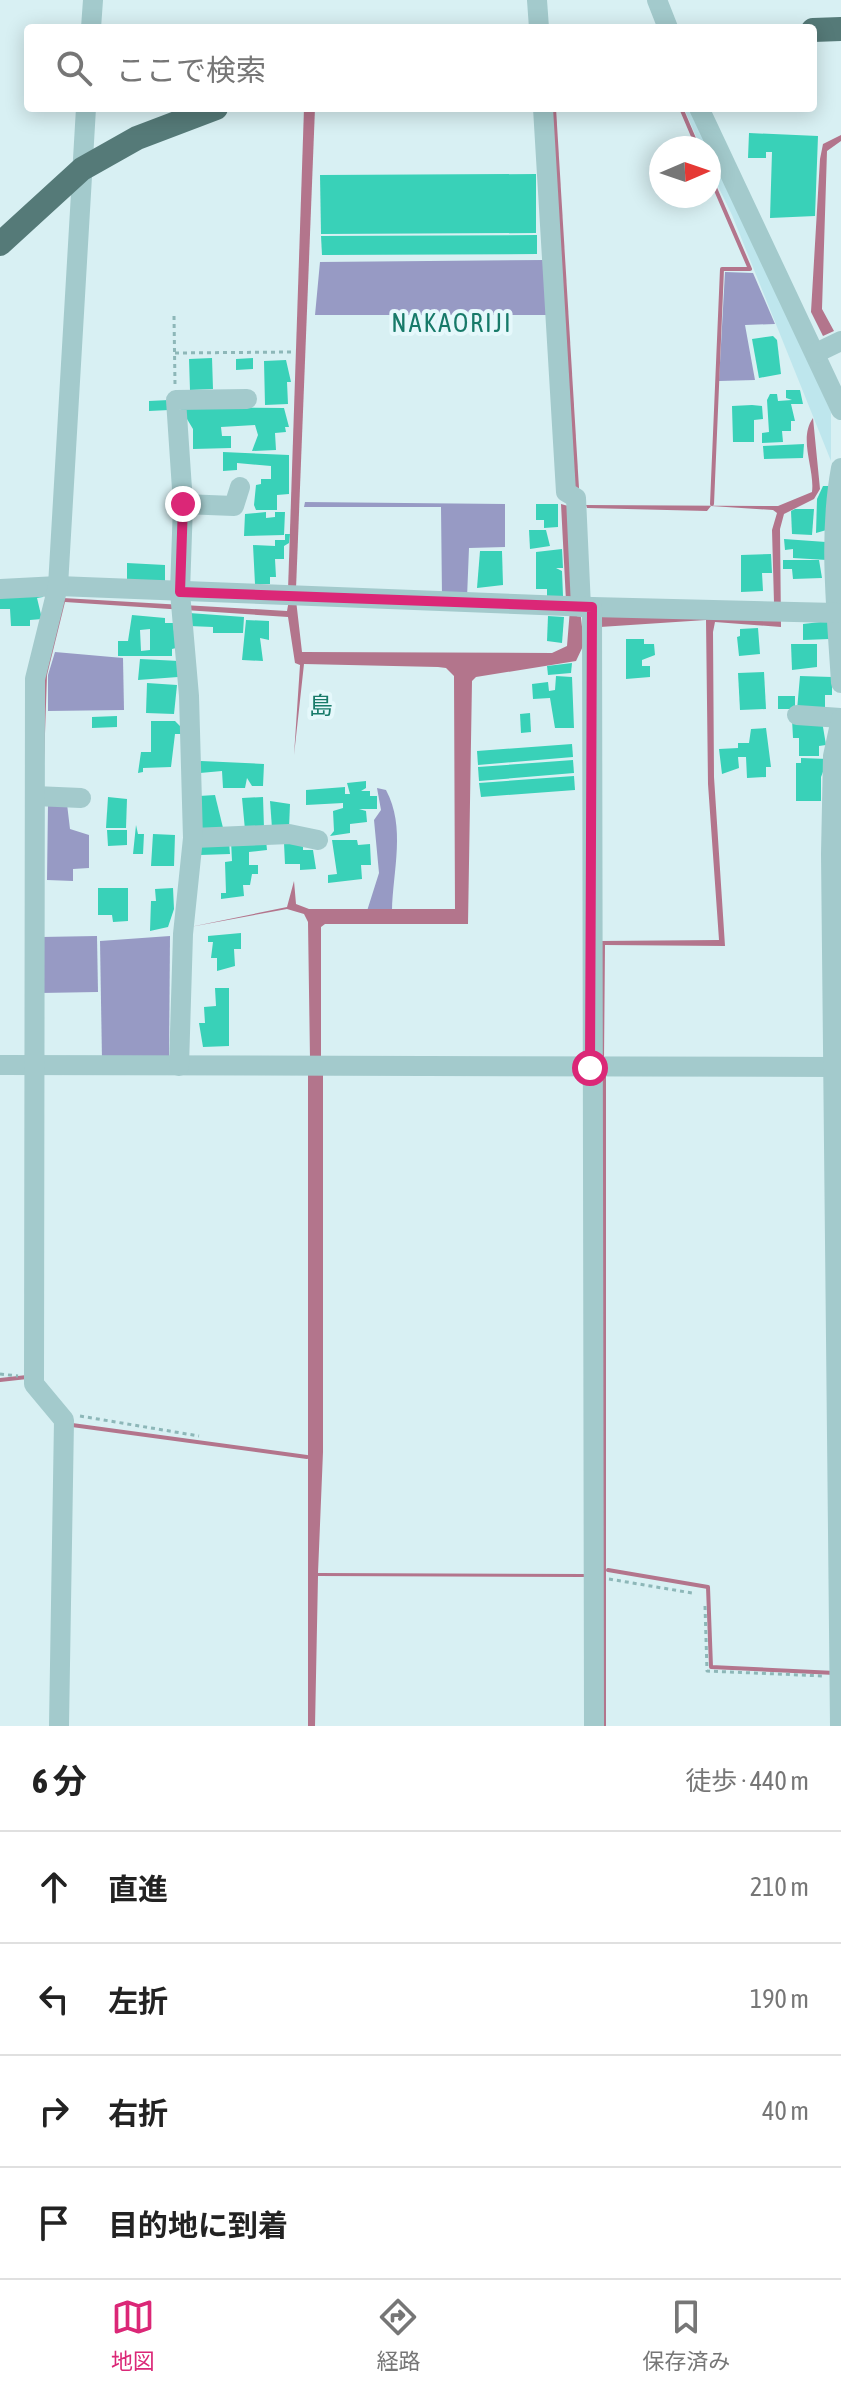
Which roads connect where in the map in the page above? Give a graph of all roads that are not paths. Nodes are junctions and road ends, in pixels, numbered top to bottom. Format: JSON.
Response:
{"nodes":[{"id":1,"x":93,"y":0,"type":"edge"},
{"id":2,"x":537,"y":0,"type":"edge"},
{"id":3,"x":657,"y":0,"type":"edge"},
{"id":4,"x":91,"y":24,"type":"edge"},
{"id":5,"x":539,"y":24,"type":"edge"},
{"id":6,"x":666,"y":24,"type":"edge"},
{"id":7,"x":841,"y":29,"type":"edge"},
{"id":8,"x":817,"y":30,"type":"edge"},
{"id":9,"x":86,"y":112,"type":"edge"},
{"id":10,"x":205,"y":112,"type":"edge"},
{"id":11,"x":543,"y":112,"type":"edge"},
{"id":12,"x":701,"y":112,"type":"edge"},
{"id":13,"x":82,"y":169,"type":"junction"},
{"id":14,"x":0,"y":244,"type":"edge"},
{"id":15,"x":841,"y":341,"type":"edge"},
{"id":16,"x":816,"y":353,"type":"junction"},
{"id":17,"x":247,"y":399,"type":"dead end"},
{"id":18,"x":841,"y":410,"type":"edge"},
{"id":19,"x":841,"y":468,"type":"edge"},
{"id":20,"x":240,"y":487,"type":"dead end"},
{"id":21,"x":183,"y":504,"type":"junction"},
{"id":22,"x":58,"y":586,"type":"junction"},
{"id":23,"x":0,"y":589,"type":"edge"},
{"id":24,"x":180,"y":592,"type":"junction"},
{"id":25,"x":586,"y":607,"type":"junction"},
{"id":26,"x":837,"y":613,"type":"junction"},
{"id":27,"x":841,"y":683,"type":"edge"},
{"id":28,"x":797,"y":715,"type":"dead end"},
{"id":29,"x":841,"y":719,"type":"edge"},
{"id":30,"x":35,"y":796,"type":"junction"},
{"id":31,"x":81,"y":798,"type":"dead end"},
{"id":32,"x":193,"y":838,"type":"junction"},
{"id":33,"x":318,"y":840,"type":"dead end"},
{"id":34,"x":837,"y":1012,"type":"edge"},
{"id":35,"x":0,"y":1065,"type":"edge"},
{"id":36,"x":35,"y":1065,"type":"junction"},
{"id":37,"x":179,"y":1066,"type":"junction"},
{"id":38,"x":834,"y":1067,"type":"junction"},
{"id":39,"x":590,"y":1068,"type":"junction"},
{"id":40,"x":839,"y":1677,"type":"edge"},
{"id":41,"x":59,"y":1726,"type":"edge"},
{"id":42,"x":594,"y":1726,"type":"edge"},
{"id":43,"x":840,"y":1726,"type":"edge"}],
"edges":[{"from":1,"to":4,"type":"street"},
{"from":2,"to":5,"type":"street"},
{"from":3,"to":6,"type":"street"},
{"from":7,"to":8,"type":"main road"},
{"from":9,"to":13,"type":"street"},
{"from":10,"to":13,"type":"main road"},
{"from":11,"to":25,"type":"street"},
{"from":12,"to":16,"type":"street"},
{"from":13,"to":14,"type":"main road"},
{"from":13,"to":22,"type":"street"},
{"from":15,"to":16,"type":"street"},
{"from":16,"to":18,"type":"street"},
{"from":17,"to":21,"type":"street"},
{"from":19,"to":26,"type":"street"},
{"from":20,"to":21,"type":"street"},
{"from":21,"to":24,"type":"street"},
{"from":22,"to":23,"type":"street"},
{"from":22,"to":24,"type":"street"},
{"from":22,"to":30,"type":"street"},
{"from":24,"to":25,"type":"street"},
{"from":24,"to":32,"type":"street"},
{"from":25,"to":26,"type":"street"},
{"from":25,"to":39,"type":"street"},
{"from":26,"to":27,"type":"street"},
{"from":28,"to":29,"type":"street"},
{"from":29,"to":34,"type":"street"},
{"from":30,"to":31,"type":"street"},
{"from":30,"to":36,"type":"street"},
{"from":32,"to":33,"type":"street"},
{"from":32,"to":37,"type":"street"},
{"from":34,"to":38,"type":"street"},
{"from":35,"to":36,"type":"street"},
{"from":36,"to":37,"type":"street"},
{"from":36,"to":41,"type":"street"},
{"from":37,"to":39,"type":"street"},
{"from":38,"to":39,"type":"street"},
{"from":38,"to":40,"type":"street"},
{"from":39,"to":42,"type":"street"},
{"from":40,"to":43,"type":"street"}]}
